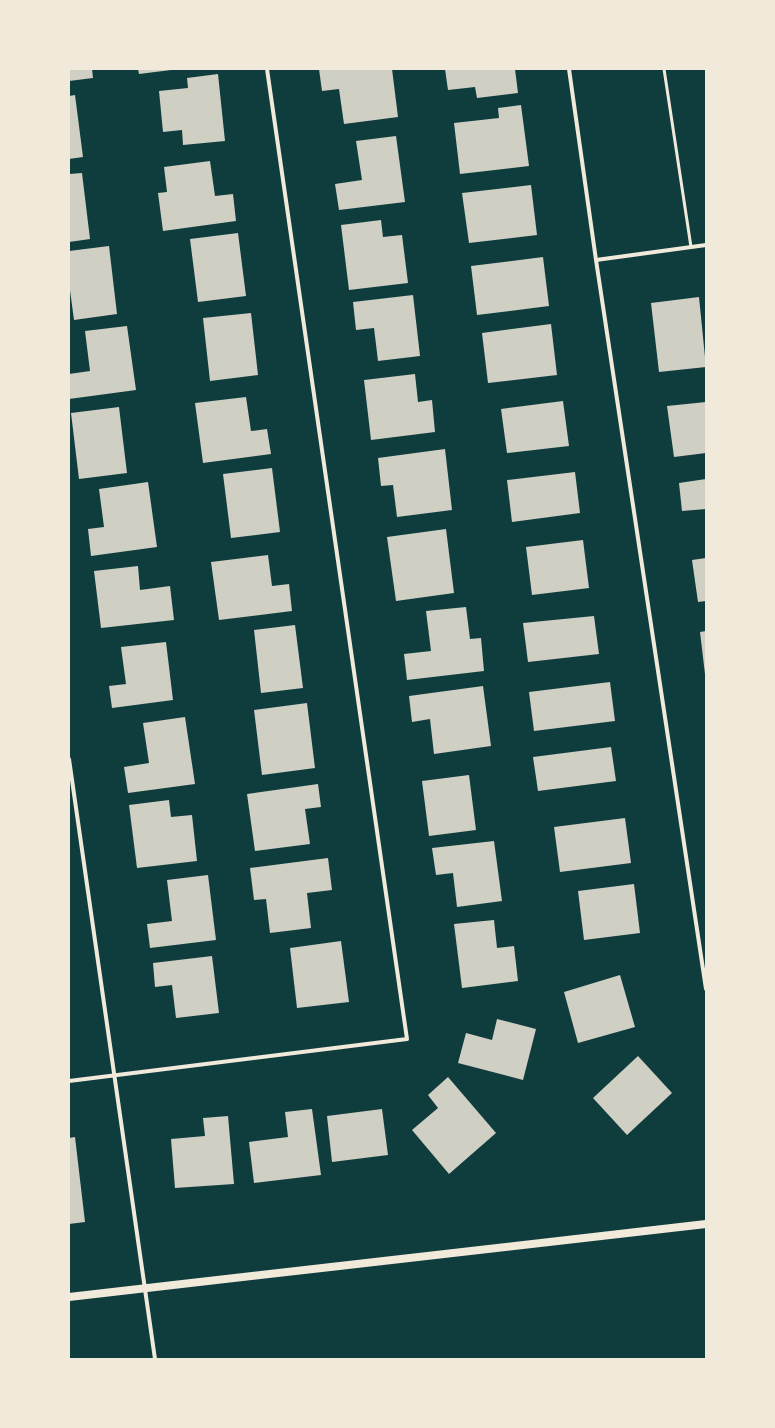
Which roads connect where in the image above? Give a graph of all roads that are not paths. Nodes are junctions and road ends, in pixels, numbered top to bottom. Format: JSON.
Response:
{"nodes":[{"id":1,"x":267,"y":69,"type":"edge"},
{"id":2,"x":570,"y":69,"type":"edge"},
{"id":3,"x":664,"y":69,"type":"edge"},
{"id":4,"x":706,"y":245,"type":"edge"},
{"id":5,"x":691,"y":247,"type":"junction"},
{"id":6,"x":596,"y":260,"type":"junction"},
{"id":7,"x":69,"y":759,"type":"edge"},
{"id":8,"x":706,"y":989,"type":"edge"},
{"id":9,"x":115,"y":1076,"type":"junction"},
{"id":10,"x":69,"y":1081,"type":"edge"},
{"id":11,"x":706,"y":1224,"type":"edge"},
{"id":12,"x":145,"y":1288,"type":"junction"},
{"id":13,"x":69,"y":1297,"type":"edge"},
{"id":14,"x":155,"y":1359,"type":"edge"}],
"edges":[{"from":1,"to":9,"type":"street"},
{"from":2,"to":6,"type":"street"},
{"from":3,"to":5,"type":"lane"},
{"from":4,"to":5,"type":"street"},
{"from":5,"to":6,"type":"street"},
{"from":6,"to":8,"type":"street"},
{"from":7,"to":9,"type":"street"},
{"from":9,"to":10,"type":"street"},
{"from":9,"to":12,"type":"street"},
{"from":11,"to":12,"type":"main road"},
{"from":12,"to":13,"type":"main road"},
{"from":12,"to":14,"type":"street"}]}
